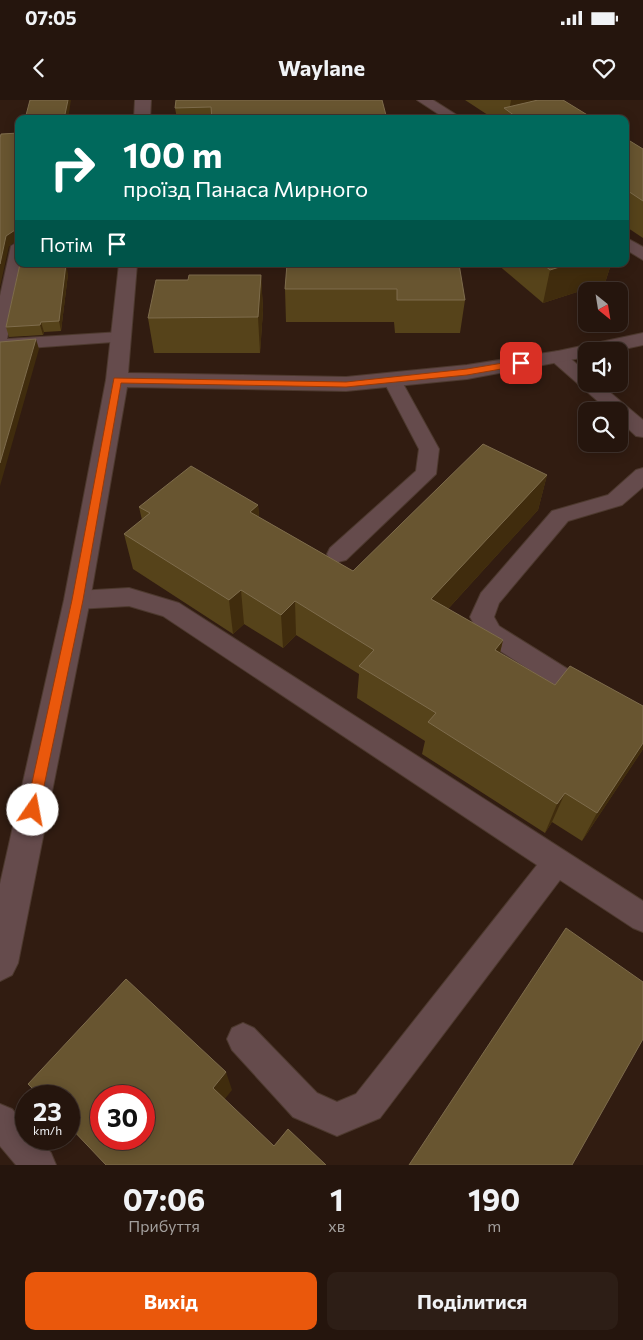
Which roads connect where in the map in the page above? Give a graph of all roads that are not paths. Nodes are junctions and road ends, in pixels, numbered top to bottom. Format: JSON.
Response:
{"nodes":[{"id":1,"x":143,"y":100,"type":"edge"},
{"id":2,"x":424,"y":100,"type":"edge"},
{"id":3,"x":142,"y":115,"type":"edge"},
{"id":4,"x":449,"y":115,"type":"edge"},
{"id":5,"x":629,"y":245,"type":"edge"},
{"id":6,"x":643,"y":255,"type":"edge"},
{"id":7,"x":15,"y":265,"type":"edge"},
{"id":8,"x":128,"y":267,"type":"edge"},
{"id":9,"x":0,"y":337,"type":"edge"},
{"id":10,"x":121,"y":337,"type":"junction"},
{"id":11,"x":643,"y":339,"type":"edge"},
{"id":12,"x":0,"y":345,"type":"edge"},
{"id":13,"x":558,"y":357,"type":"junction"},
{"id":14,"x":578,"y":375,"type":"edge"},
{"id":15,"x":117,"y":380,"type":"junction"},
{"id":16,"x":392,"y":380,"type":"junction"},
{"id":17,"x":598,"y":392,"type":"edge"},
{"id":18,"x":643,"y":431,"type":"edge"},
{"id":19,"x":643,"y":475,"type":"edge"},
{"id":20,"x":338,"y":554,"type":"dead end"},
{"id":21,"x":78,"y":600,"type":"junction"},
{"id":22,"x":643,"y":729,"type":"edge"},
{"id":23,"x":556,"y":862,"type":"junction"},
{"id":24,"x":643,"y":918,"type":"edge"},
{"id":25,"x":0,"y":963,"type":"edge"},
{"id":26,"x":243,"y":1039,"type":"dead end"},
{"id":27,"x":0,"y":1121,"type":"edge"},
{"id":28,"x":39,"y":1165,"type":"edge"}],
"edges":[{"from":1,"to":3,"type":"street"},
{"from":2,"to":4,"type":"lane"},
{"from":5,"to":6,"type":"lane"},
{"from":7,"to":9,"type":"lane"},
{"from":8,"to":10,"type":"street"},
{"from":10,"to":12,"type":"lane"},
{"from":10,"to":15,"type":"street"},
{"from":11,"to":13,"type":"street"},
{"from":13,"to":14,"type":"lane"},
{"from":13,"to":16,"type":"street"},
{"from":15,"to":16,"type":"street"},
{"from":15,"to":21,"type":"street"},
{"from":16,"to":20,"type":"lane"},
{"from":17,"to":18,"type":"lane"},
{"from":19,"to":22,"type":"lane"},
{"from":21,"to":23,"type":"lane"},
{"from":21,"to":25,"type":"street"},
{"from":23,"to":24,"type":"lane"},
{"from":23,"to":26,"type":"lane"},
{"from":27,"to":28,"type":"lane"}]}
